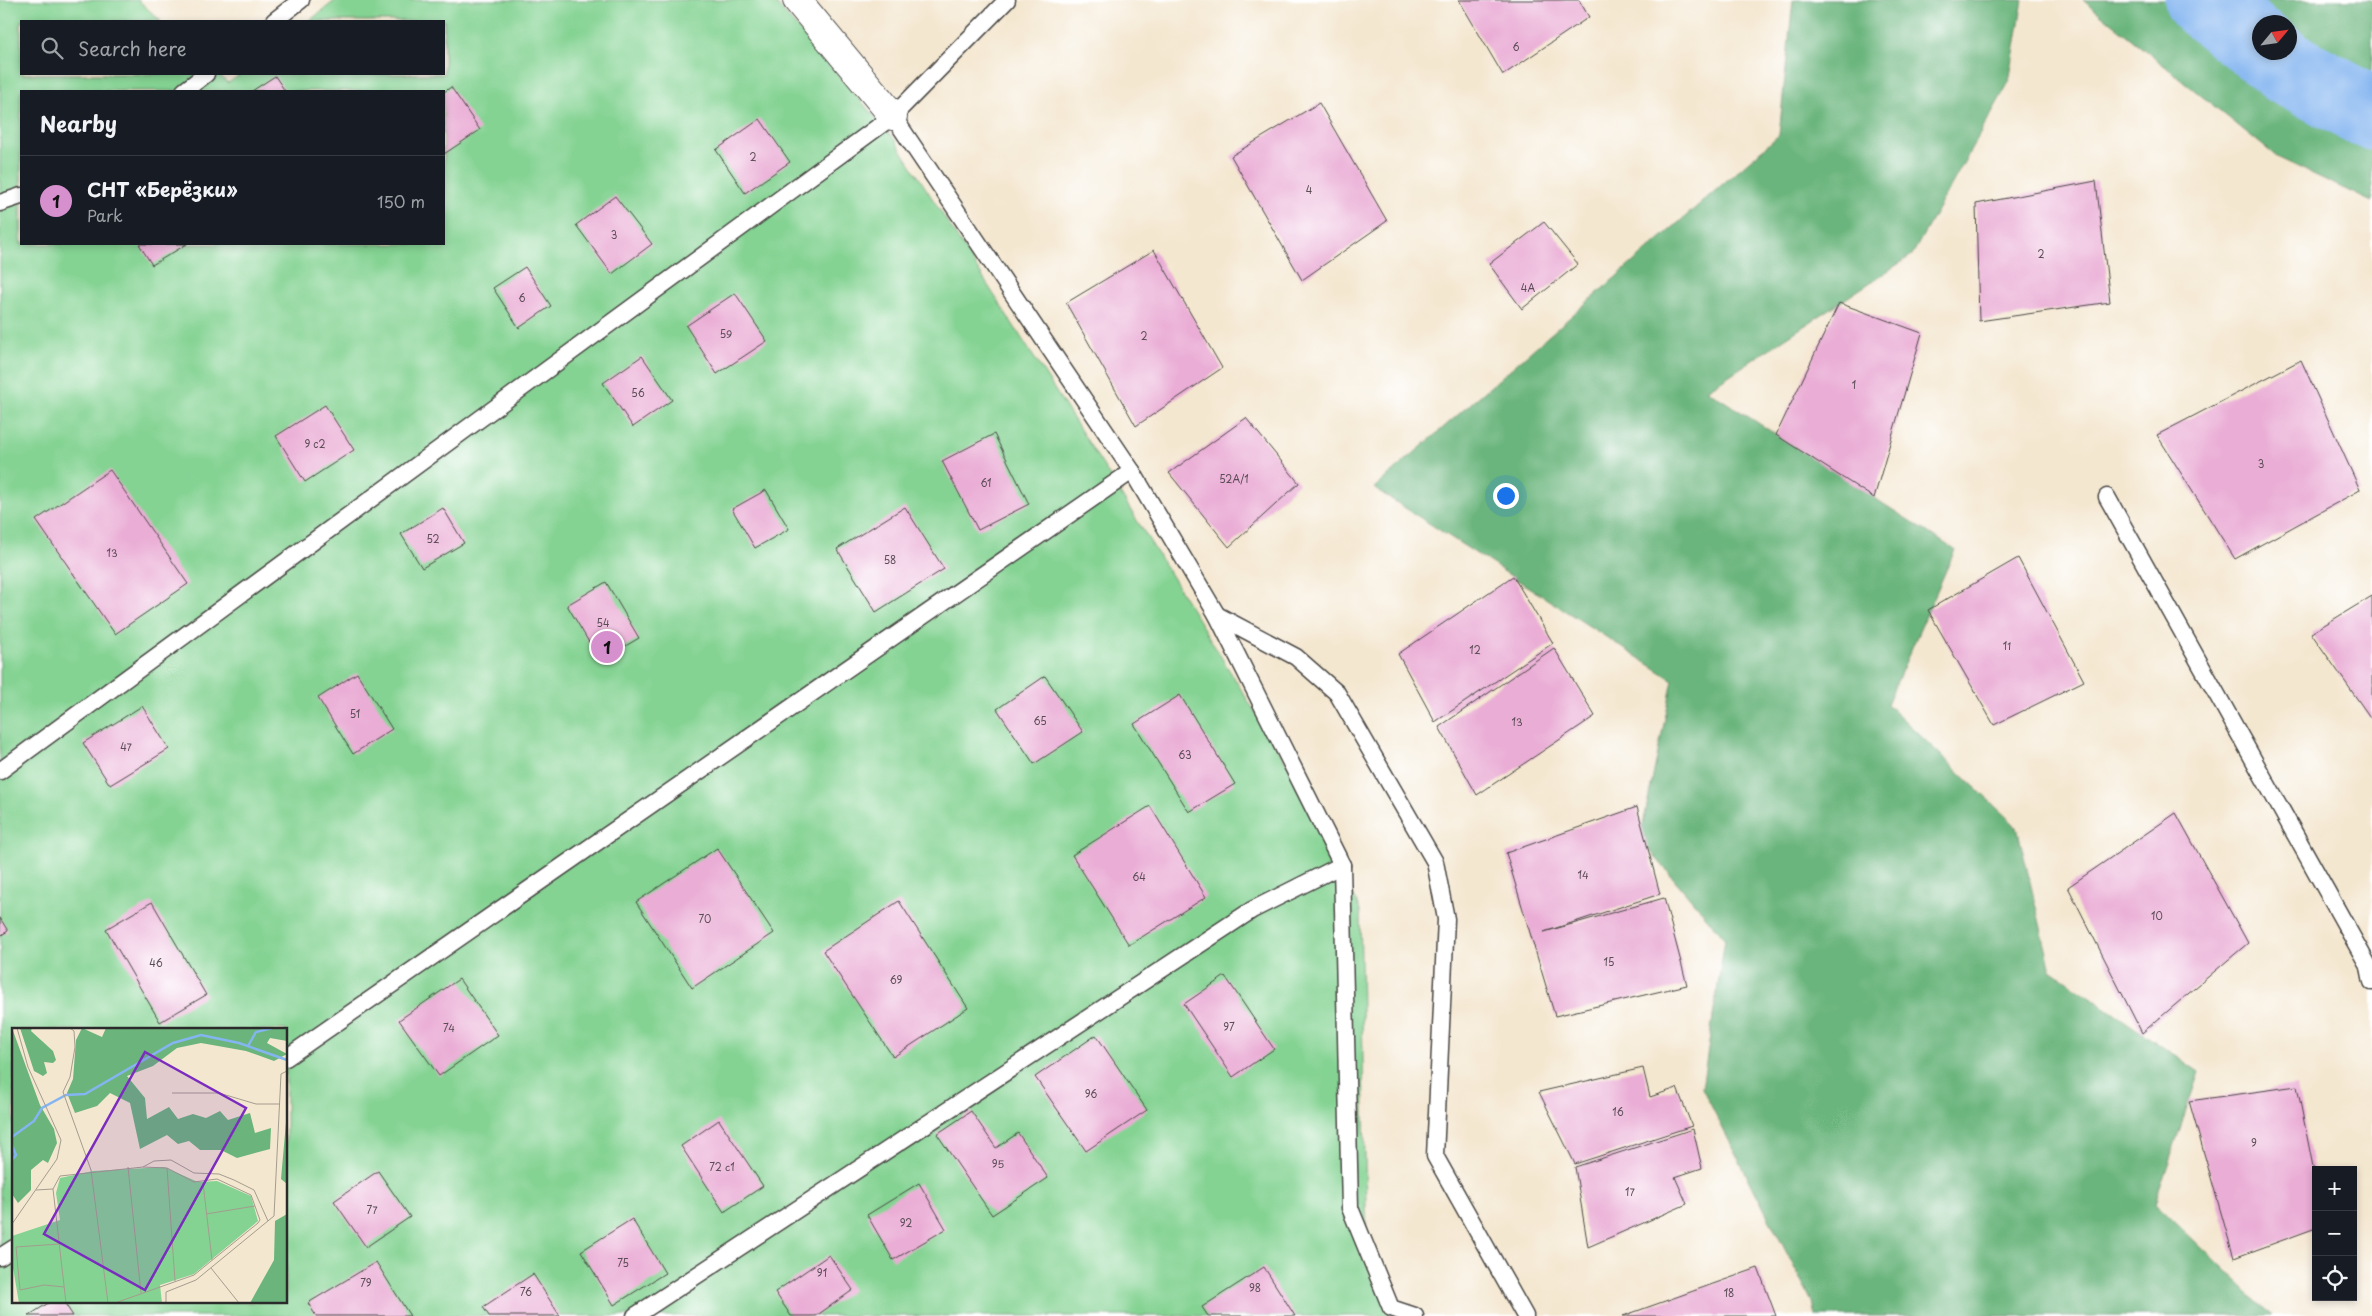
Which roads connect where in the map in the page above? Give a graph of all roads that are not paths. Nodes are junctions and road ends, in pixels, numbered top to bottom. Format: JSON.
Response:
{"nodes":[{"id":1,"x":301,"y":0,"type":"edge"},
{"id":2,"x":797,"y":0,"type":"edge"},
{"id":3,"x":1006,"y":0,"type":"edge"},
{"id":4,"x":275,"y":20,"type":"edge"},
{"id":5,"x":205,"y":75,"type":"edge"},
{"id":6,"x":185,"y":90,"type":"edge"},
{"id":7,"x":893,"y":116,"type":"junction"},
{"id":8,"x":20,"y":196,"type":"edge"},
{"id":9,"x":0,"y":203,"type":"edge"},
{"id":10,"x":1132,"y":471,"type":"junction"},
{"id":11,"x":2107,"y":497,"type":"dead end"},
{"id":12,"x":1217,"y":615,"type":"junction"},
{"id":13,"x":0,"y":771,"type":"edge"},
{"id":14,"x":1342,"y":865,"type":"junction"},
{"id":15,"x":2372,"y":982,"type":"edge"},
{"id":16,"x":288,"y":1057,"type":"edge"},
{"id":17,"x":12,"y":1249,"type":"edge"},
{"id":18,"x":0,"y":1257,"type":"edge"},
{"id":19,"x":1385,"y":1312,"type":"edge"},
{"id":20,"x":635,"y":1316,"type":"edge"},
{"id":21,"x":1414,"y":1316,"type":"edge"},
{"id":22,"x":1525,"y":1316,"type":"edge"}],
"edges":[{"from":1,"to":4,"type":"lane"},
{"from":2,"to":7,"type":"street"},
{"from":3,"to":7,"type":"lane"},
{"from":5,"to":6,"type":"lane"},
{"from":7,"to":10,"type":"lane"},
{"from":7,"to":13,"type":"lane"},
{"from":8,"to":9,"type":"lane"},
{"from":10,"to":12,"type":"lane"},
{"from":10,"to":16,"type":"lane"},
{"from":11,"to":15,"type":"lane"},
{"from":12,"to":14,"type":"lane"},
{"from":12,"to":22,"type":"lane"},
{"from":14,"to":19,"type":"lane"},
{"from":14,"to":20,"type":"lane"},
{"from":17,"to":18,"type":"lane"},
{"from":19,"to":21,"type":"lane"}]}
